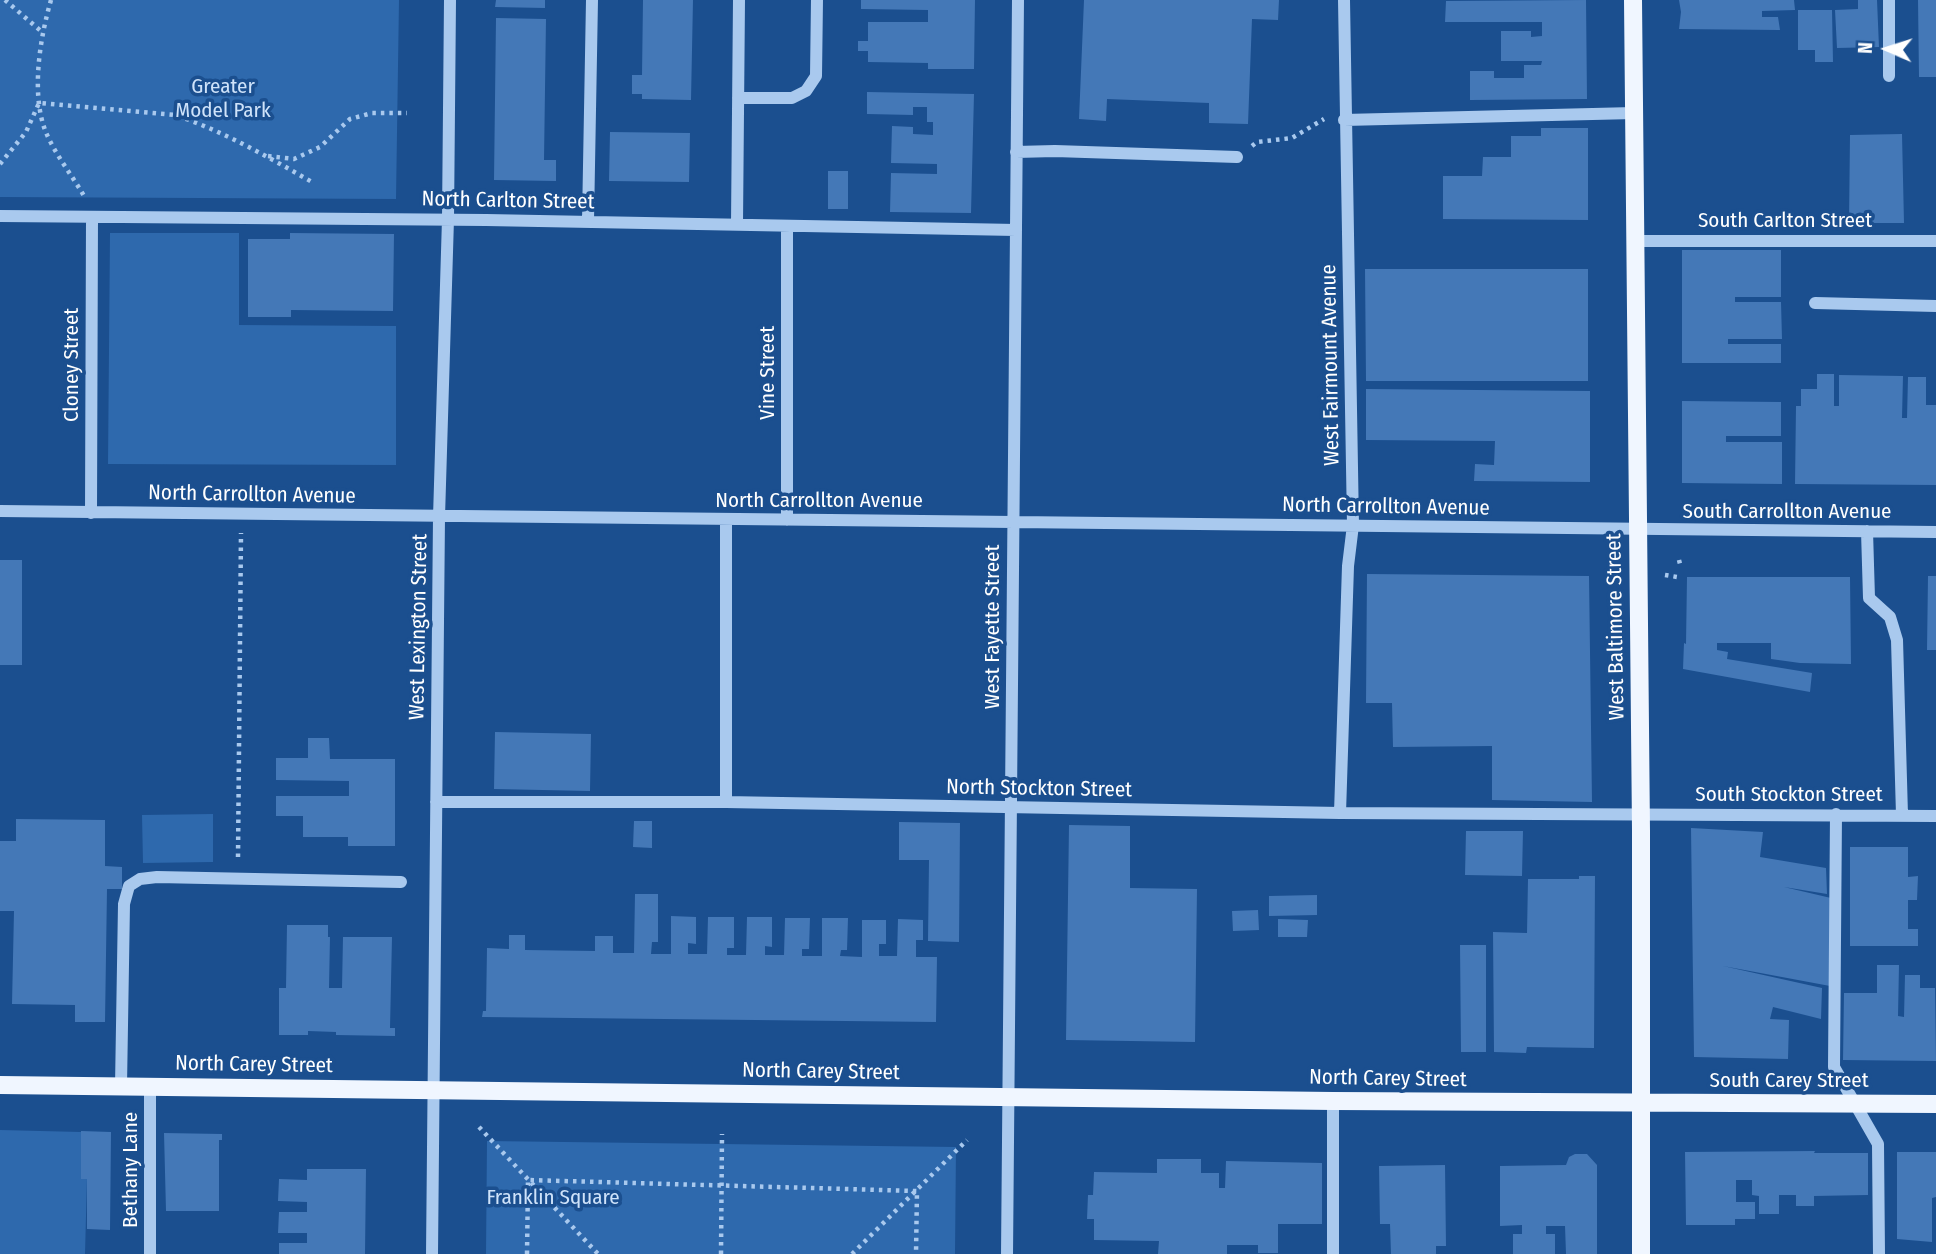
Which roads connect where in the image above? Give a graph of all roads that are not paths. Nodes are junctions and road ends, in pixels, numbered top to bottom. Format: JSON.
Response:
{"nodes":[{"id":1,"x":450,"y":0,"type":"edge"},
{"id":2,"x":592,"y":0,"type":"edge"},
{"id":3,"x":739,"y":0,"type":"edge"},
{"id":4,"x":817,"y":0,"type":"edge"},
{"id":5,"x":1017,"y":0,"type":"edge"},
{"id":6,"x":1343,"y":0,"type":"edge"},
{"id":7,"x":1633,"y":0,"type":"edge"},
{"id":8,"x":1889,"y":0,"type":"edge"},
{"id":9,"x":1889,"y":76,"type":"dead end"},
{"id":10,"x":738,"y":98,"type":"junction"},
{"id":11,"x":1634,"y":113,"type":"junction"},
{"id":12,"x":1344,"y":120,"type":"junction"},
{"id":13,"x":1016,"y":152,"type":"junction"},
{"id":14,"x":1237,"y":157,"type":"road end"},
{"id":15,"x":0,"y":216,"type":"edge"},
{"id":16,"x":92,"y":217,"type":"junction"},
{"id":17,"x":447,"y":219,"type":"junction"},
{"id":18,"x":588,"y":221,"type":"junction"},
{"id":19,"x":737,"y":224,"type":"junction"},
{"id":20,"x":787,"y":227,"type":"junction"},
{"id":21,"x":1016,"y":230,"type":"junction"},
{"id":22,"x":1635,"y":241,"type":"junction"},
{"id":23,"x":1936,"y":241,"type":"edge"},
{"id":24,"x":1815,"y":303,"type":"dead end"},
{"id":25,"x":1936,"y":306,"type":"edge"},
{"id":26,"x":0,"y":511,"type":"edge"},
{"id":27,"x":91,"y":513,"type":"junction"},
{"id":28,"x":439,"y":517,"type":"junction"},
{"id":29,"x":726,"y":520,"type":"junction"},
{"id":30,"x":787,"y":520,"type":"junction"},
{"id":31,"x":1013,"y":522,"type":"junction"},
{"id":32,"x":1353,"y":525,"type":"junction"},
{"id":33,"x":1638,"y":530,"type":"junction"},
{"id":34,"x":1867,"y":531,"type":"junction"},
{"id":35,"x":1936,"y":532,"type":"edge"},
{"id":36,"x":436,"y":802,"type":"junction"},
{"id":37,"x":726,"y":802,"type":"junction"},
{"id":38,"x":1011,"y":808,"type":"junction"},
{"id":39,"x":1340,"y":813,"type":"junction"},
{"id":40,"x":1641,"y":814,"type":"junction"},
{"id":41,"x":1836,"y":814,"type":"junction"},
{"id":42,"x":1902,"y":815,"type":"junction"},
{"id":43,"x":1936,"y":816,"type":"edge"},
{"id":44,"x":401,"y":882,"type":"dead end"},
{"id":45,"x":0,"y":1085,"type":"edge"},
{"id":46,"x":121,"y":1086,"type":"junction"},
{"id":47,"x":150,"y":1087,"type":"junction"},
{"id":48,"x":433,"y":1090,"type":"junction"},
{"id":49,"x":1008,"y":1097,"type":"junction"},
{"id":50,"x":1333,"y":1101,"type":"junction"},
{"id":51,"x":1856,"y":1103,"type":"junction"},
{"id":52,"x":1642,"y":1104,"type":"junction"},
{"id":53,"x":1936,"y":1104,"type":"edge"},
{"id":54,"x":150,"y":1254,"type":"edge"},
{"id":55,"x":432,"y":1254,"type":"edge"},
{"id":56,"x":1007,"y":1254,"type":"edge"},
{"id":57,"x":1333,"y":1254,"type":"edge"},
{"id":58,"x":1641,"y":1254,"type":"edge"},
{"id":59,"x":1879,"y":1254,"type":"edge"}],
"edges":[{"from":1,"to":17,"type":"street","name":"West Lexington Street"},
{"from":2,"to":18,"type":"street"},
{"from":3,"to":10,"type":"street"},
{"from":4,"to":10,"type":"street"},
{"from":5,"to":13,"type":"street","name":"West Fayette Street"},
{"from":6,"to":12,"type":"street","name":"West Fairmount Avenue"},
{"from":7,"to":11,"type":"main road","name":"West Baltimore Street"},
{"from":8,"to":9,"type":"street"},
{"from":10,"to":19,"type":"street"},
{"from":11,"to":12,"type":"street"},
{"from":11,"to":22,"type":"main road","name":"West Baltimore Street"},
{"from":12,"to":32,"type":"street","name":"West Fairmount Avenue"},
{"from":13,"to":14,"type":"street"},
{"from":13,"to":21,"type":"street","name":"West Fayette Street"},
{"from":15,"to":16,"type":"street","name":"North Carlton Street"},
{"from":16,"to":17,"type":"street","name":"North Carlton Street"},
{"from":16,"to":27,"type":"street","name":"Cloney Street"},
{"from":17,"to":18,"type":"street","name":"North Carlton Street"},
{"from":17,"to":28,"type":"street","name":"West Lexington Street"},
{"from":18,"to":19,"type":"street","name":"North Carlton Street"},
{"from":19,"to":20,"type":"street","name":"North Carlton Street"},
{"from":20,"to":21,"type":"street","name":"North Carlton Street"},
{"from":20,"to":30,"type":"street","name":"Vine Street"},
{"from":21,"to":31,"type":"street","name":"West Fayette Street"},
{"from":22,"to":23,"type":"street","name":"South Carlton Street"},
{"from":22,"to":33,"type":"main road","name":"West Baltimore Street"},
{"from":24,"to":25,"type":"street"},
{"from":26,"to":27,"type":"street","name":"North Carrollton Avenue"},
{"from":27,"to":28,"type":"street","name":"North Carrollton Avenue"},
{"from":28,"to":29,"type":"street","name":"North Carrollton Avenue"},
{"from":28,"to":36,"type":"street","name":"West Lexington Street"},
{"from":29,"to":30,"type":"street","name":"North Carrollton Avenue"},
{"from":29,"to":37,"type":"street"},
{"from":30,"to":31,"type":"street","name":"North Carrollton Avenue"},
{"from":31,"to":32,"type":"street","name":"North Carrollton Avenue"},
{"from":31,"to":38,"type":"street","name":"West Fayette Street"},
{"from":32,"to":33,"type":"street","name":"North Carrollton Avenue"},
{"from":32,"to":39,"type":"street","name":"West Fairmount Avenue"},
{"from":33,"to":34,"type":"street","name":"South Carrollton Avenue"},
{"from":33,"to":40,"type":"main road","name":"West Baltimore Street"},
{"from":34,"to":35,"type":"street","name":"South Carrollton Avenue"},
{"from":34,"to":42,"type":"street"},
{"from":36,"to":37,"type":"street","name":"North Stockton Street"},
{"from":36,"to":48,"type":"street","name":"West Lexington Street"},
{"from":37,"to":38,"type":"street","name":"North Stockton Street"},
{"from":38,"to":39,"type":"street","name":"North Stockton Street"},
{"from":38,"to":49,"type":"street","name":"West Fayette Street"},
{"from":39,"to":40,"type":"street","name":"North Stockton Street"},
{"from":40,"to":41,"type":"street","name":"South Stockton Street"},
{"from":40,"to":52,"type":"main road","name":"West Baltimore Street"},
{"from":41,"to":42,"type":"street","name":"South Stockton Street"},
{"from":41,"to":51,"type":"street"},
{"from":42,"to":43,"type":"street","name":"South Stockton Street"},
{"from":44,"to":46,"type":"street"},
{"from":45,"to":46,"type":"main road","name":"North Carey Street"},
{"from":46,"to":47,"type":"main road","name":"North Carey Street"},
{"from":47,"to":48,"type":"main road","name":"North Carey Street"},
{"from":47,"to":54,"type":"street","name":"Bethany Lane"},
{"from":48,"to":49,"type":"main road","name":"North Carey Street"},
{"from":48,"to":55,"type":"street","name":"West Lexington Street"},
{"from":49,"to":50,"type":"main road","name":"North Carey Street"},
{"from":49,"to":56,"type":"street","name":"West Fayette Street"},
{"from":50,"to":52,"type":"main road","name":"North Carey Street"},
{"from":50,"to":57,"type":"street"},
{"from":51,"to":52,"type":"main road","name":"South Carey Street"},
{"from":51,"to":53,"type":"main road","name":"South Carey Street"},
{"from":51,"to":59,"type":"street"},
{"from":52,"to":58,"type":"main road","name":"West Baltimore Street"}]}
